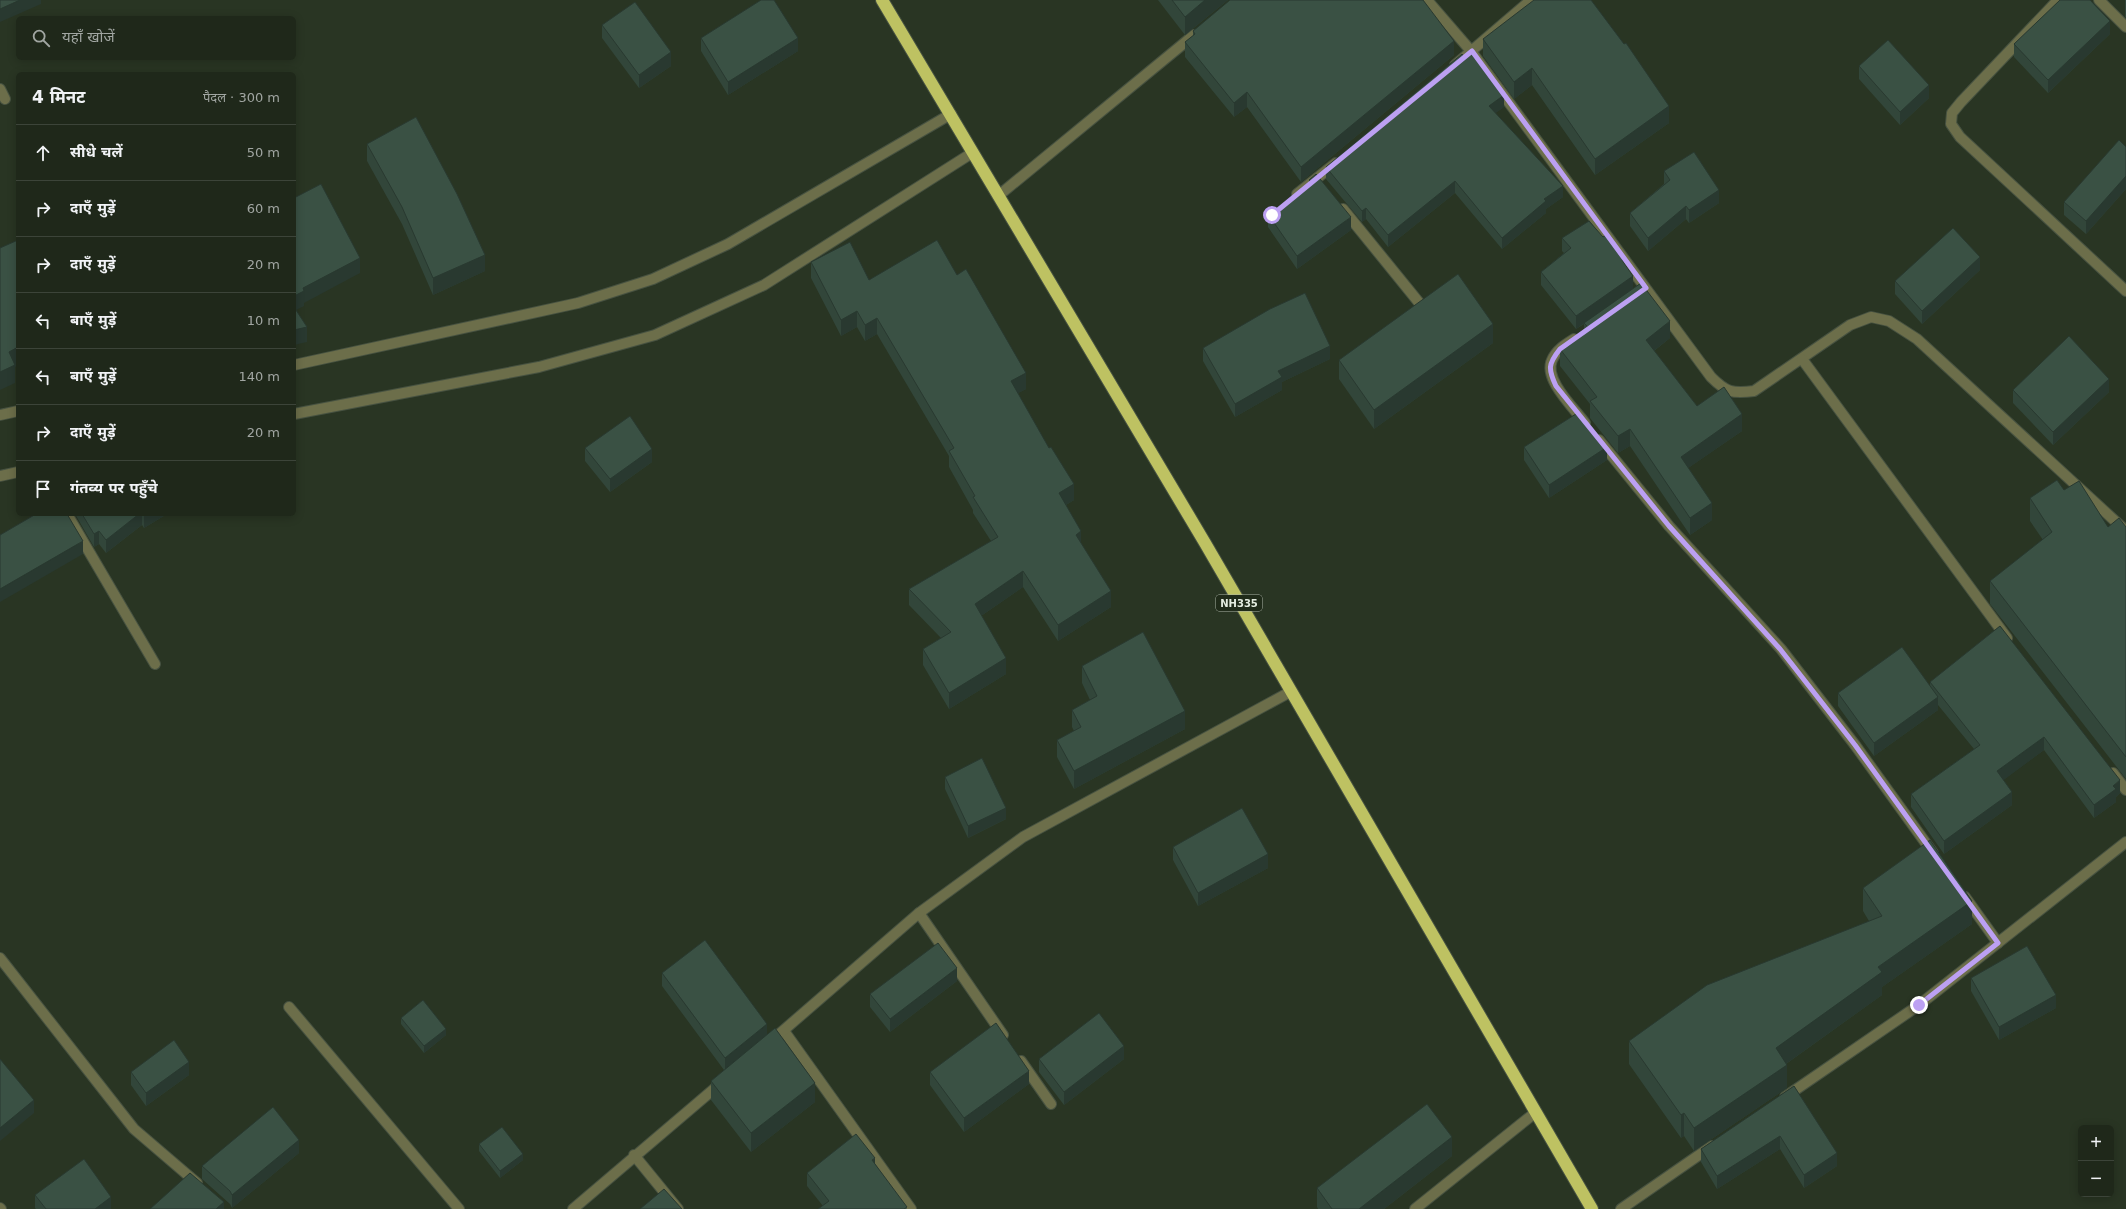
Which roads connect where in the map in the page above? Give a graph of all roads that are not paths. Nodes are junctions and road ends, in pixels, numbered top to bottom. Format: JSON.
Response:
{"nodes":[{"id":1,"x":882,"y":0,"type":"edge"},
{"id":2,"x":1427,"y":0,"type":"edge"},
{"id":3,"x":1531,"y":0,"type":"edge"},
{"id":4,"x":2058,"y":0,"type":"edge"},
{"id":5,"x":2099,"y":0,"type":"edge"},
{"id":6,"x":2126,"y":27,"type":"edge"},
{"id":7,"x":1201,"y":30,"type":"edge"},
{"id":8,"x":1472,"y":51,"type":"junction"},
{"id":9,"x":1447,"y":71,"type":"edge"},
{"id":10,"x":0,"y":89,"type":"edge"},
{"id":11,"x":5,"y":99,"type":"dead end"},
{"id":12,"x":951,"y":114,"type":"junction"},
{"id":13,"x":972,"y":154,"type":"junction"},
{"id":14,"x":1342,"y":157,"type":"edge"},
{"id":15,"x":998,"y":196,"type":"junction"},
{"id":16,"x":1289,"y":201,"type":"edge"},
{"id":17,"x":1337,"y":202,"type":"edge"},
{"id":18,"x":2126,"y":291,"type":"edge"},
{"id":19,"x":1426,"y":310,"type":"edge"},
{"id":20,"x":1585,"y":331,"type":"edge"},
{"id":21,"x":1802,"y":359,"type":"junction"},
{"id":22,"x":296,"y":365,"type":"edge"},
{"id":23,"x":16,"y":411,"type":"edge"},
{"id":24,"x":296,"y":414,"type":"edge"},
{"id":25,"x":0,"y":415,"type":"edge"},
{"id":26,"x":16,"y":472,"type":"edge"},
{"id":27,"x":0,"y":476,"type":"edge"},
{"id":28,"x":68,"y":516,"type":"edge"},
{"id":29,"x":2126,"y":531,"type":"edge"},
{"id":30,"x":2015,"y":648,"type":"edge"},
{"id":31,"x":155,"y":664,"type":"dead end"},
{"id":32,"x":1290,"y":692,"type":"junction"},
{"id":33,"x":2107,"y":766,"type":"edge"},
{"id":34,"x":2126,"y":790,"type":"edge"},
{"id":35,"x":2126,"y":842,"type":"edge"},
{"id":36,"x":1938,"y":860,"type":"edge"},
{"id":37,"x":1961,"y":892,"type":"edge"},
{"id":38,"x":919,"y":913,"type":"junction"},
{"id":39,"x":1998,"y":943,"type":"junction"},
{"id":40,"x":0,"y":958,"type":"edge"},
{"id":41,"x":288,"y":1007,"type":"dead end"},
{"id":42,"x":784,"y":1031,"type":"junction"},
{"id":43,"x":1007,"y":1040,"type":"edge"},
{"id":44,"x":760,"y":1051,"type":"edge"},
{"id":45,"x":1016,"y":1053,"type":"edge"},
{"id":46,"x":730,"y":1076,"type":"edge"},
{"id":47,"x":1776,"y":1102,"type":"edge"},
{"id":48,"x":1051,"y":1104,"type":"dead end"},
{"id":49,"x":1536,"y":1112,"type":"junction"},
{"id":50,"x":1718,"y":1142,"type":"edge"},
{"id":51,"x":634,"y":1156,"type":"junction"},
{"id":52,"x":203,"y":1188,"type":"edge"},
{"id":53,"x":459,"y":1209,"type":"edge"},
{"id":54,"x":573,"y":1209,"type":"edge"},
{"id":55,"x":678,"y":1209,"type":"edge"},
{"id":56,"x":911,"y":1209,"type":"edge"},
{"id":57,"x":1415,"y":1209,"type":"edge"},
{"id":58,"x":1592,"y":1209,"type":"edge"},
{"id":59,"x":1621,"y":1209,"type":"edge"}],
"edges":[{"from":1,"to":12,"type":"highway","number":"NH335"},
{"from":2,"to":8,"type":"street"},
{"from":3,"to":8,"type":"street"},
{"from":4,"to":18,"type":"street"},
{"from":5,"to":6,"type":"street"},
{"from":7,"to":15,"type":"street"},
{"from":8,"to":9,"type":"street"},
{"from":8,"to":21,"type":"street"},
{"from":10,"to":11,"type":"street"},
{"from":12,"to":13,"type":"highway","number":"NH335"},
{"from":12,"to":22,"type":"street"},
{"from":13,"to":15,"type":"highway","number":"NH335"},
{"from":13,"to":24,"type":"street"},
{"from":14,"to":16,"type":"street"},
{"from":15,"to":32,"type":"highway","number":"NH335"},
{"from":17,"to":19,"type":"street"},
{"from":20,"to":36,"type":"street"},
{"from":21,"to":29,"type":"street"},
{"from":21,"to":30,"type":"street"},
{"from":23,"to":25,"type":"street"},
{"from":26,"to":27,"type":"street"},
{"from":28,"to":31,"type":"street"},
{"from":32,"to":38,"type":"street"},
{"from":32,"to":49,"type":"highway","number":"NH335"},
{"from":33,"to":34,"type":"street"},
{"from":35,"to":39,"type":"street"},
{"from":37,"to":39,"type":"street"},
{"from":38,"to":42,"type":"street"},
{"from":38,"to":43,"type":"street"},
{"from":39,"to":47,"type":"street"},
{"from":40,"to":52,"type":"street"},
{"from":41,"to":53,"type":"street"},
{"from":42,"to":44,"type":"street"},
{"from":42,"to":56,"type":"street"},
{"from":45,"to":48,"type":"street"},
{"from":46,"to":51,"type":"street"},
{"from":49,"to":57,"type":"street"},
{"from":49,"to":58,"type":"highway","number":"NH335"},
{"from":50,"to":59,"type":"street"},
{"from":51,"to":54,"type":"street"},
{"from":51,"to":55,"type":"street"}]}
